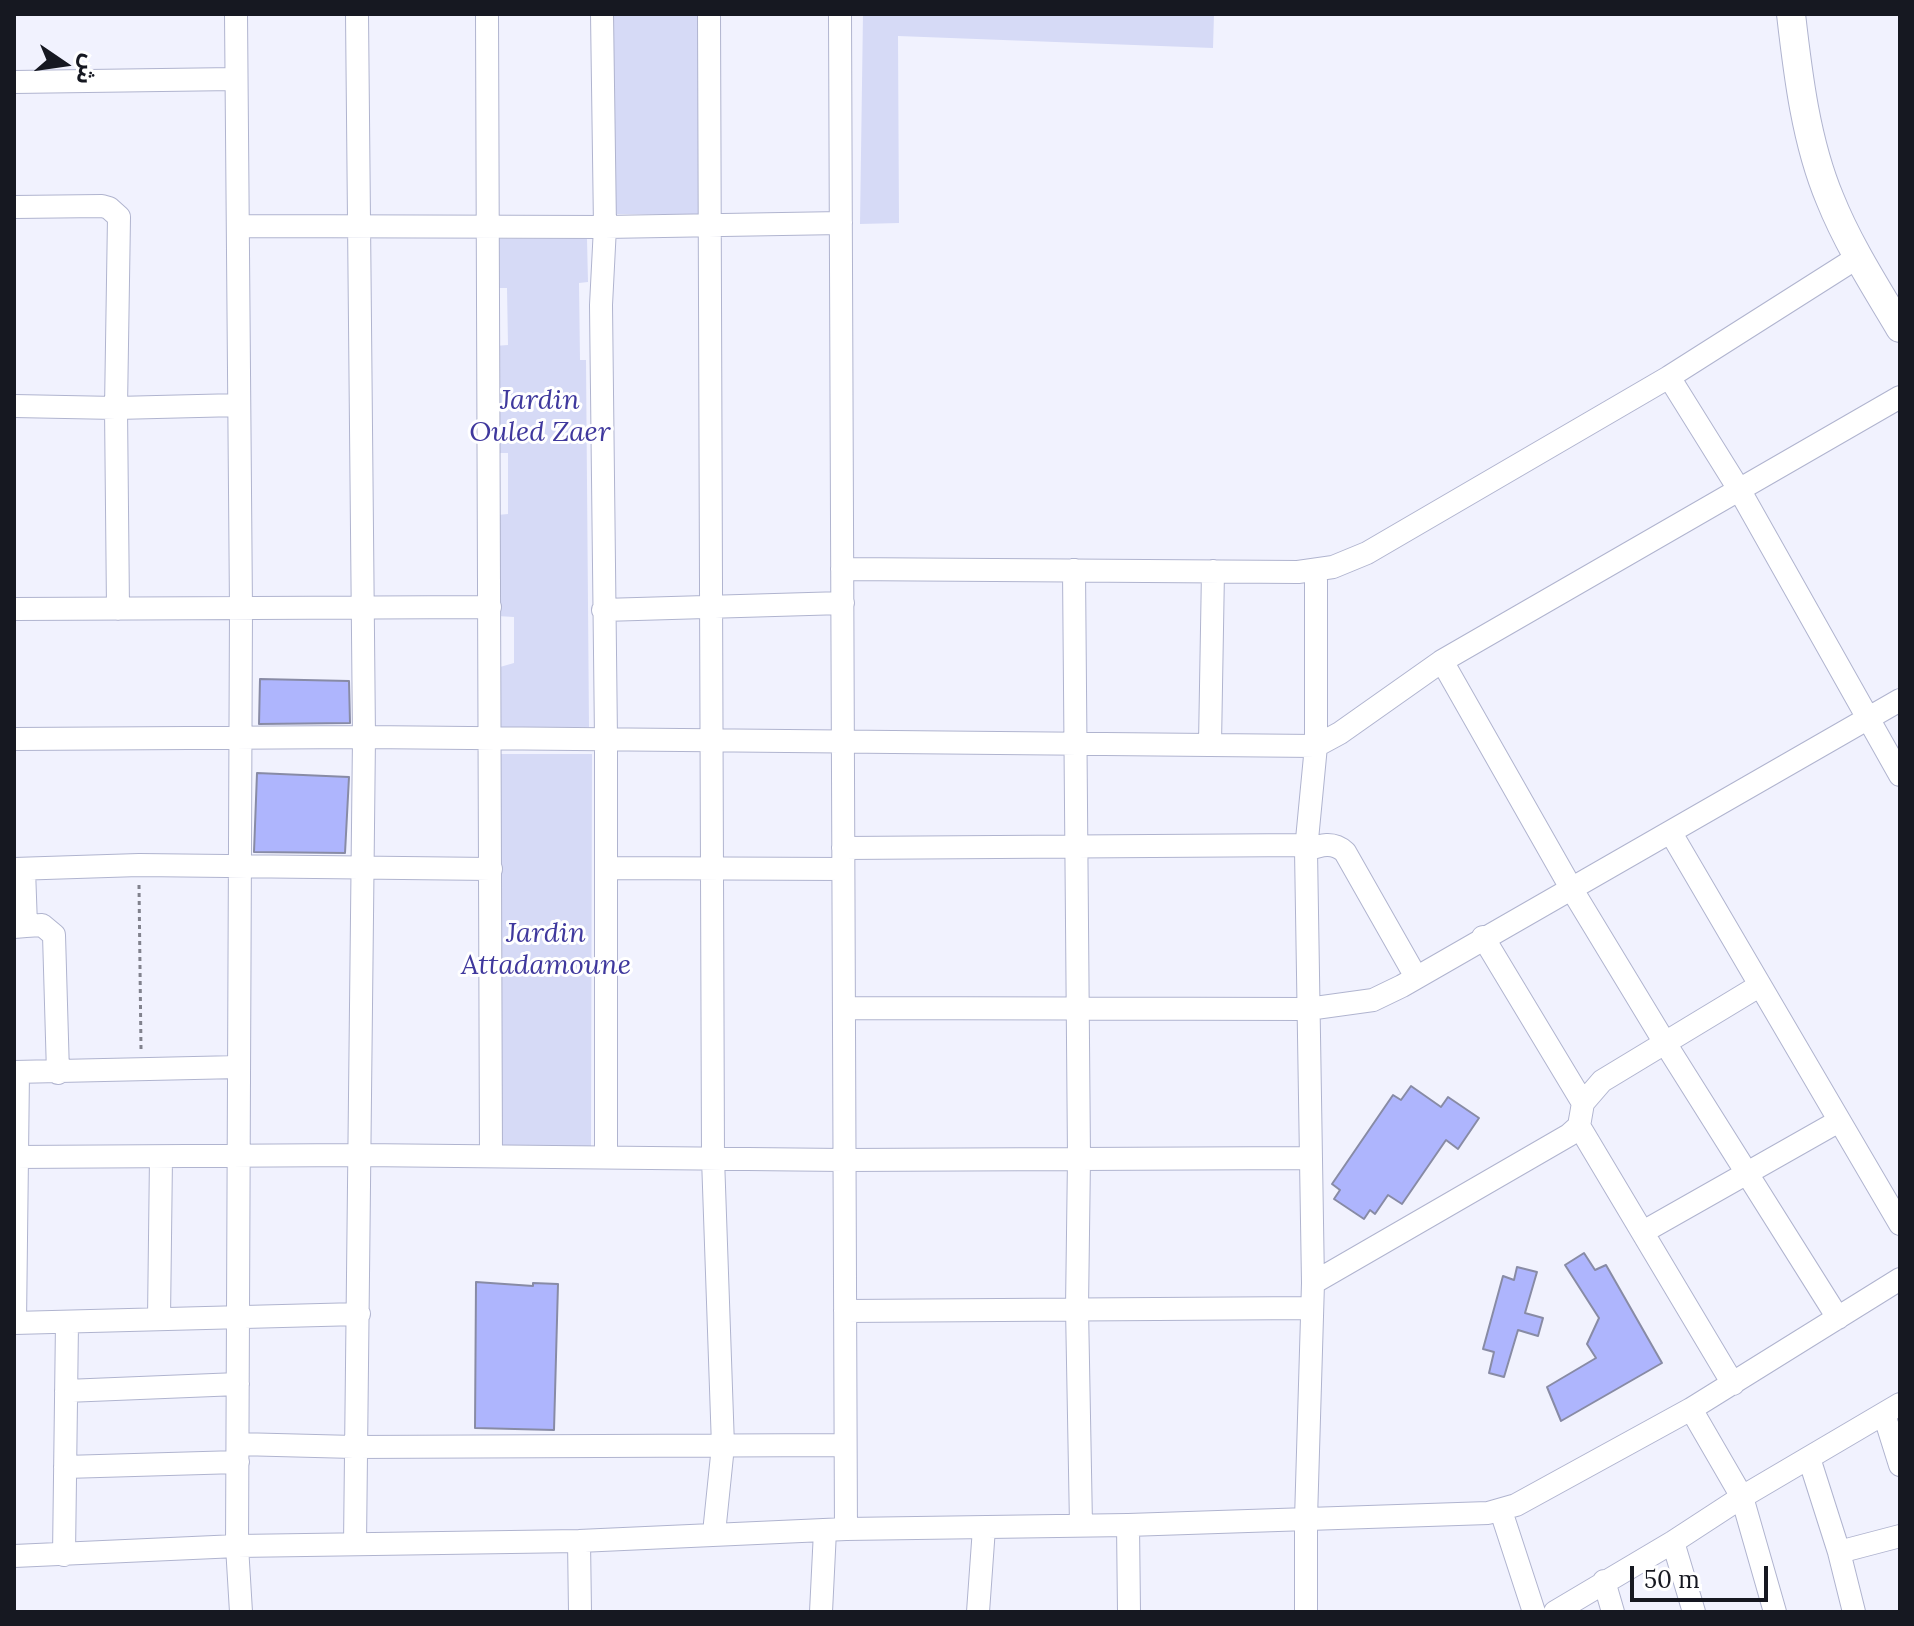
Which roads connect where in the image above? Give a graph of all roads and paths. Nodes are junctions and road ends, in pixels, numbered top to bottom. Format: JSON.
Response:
{"nodes":[{"id":1,"x":236,"y":14,"type":"edge"},
{"id":2,"x":357,"y":14,"type":"edge"},
{"id":3,"x":487,"y":14,"type":"edge"},
{"id":4,"x":602,"y":14,"type":"edge"},
{"id":5,"x":709,"y":14,"type":"edge"},
{"id":6,"x":840,"y":14,"type":"edge"},
{"id":7,"x":1791,"y":14,"type":"edge"},
{"id":8,"x":235,"y":79,"type":"junction"},
{"id":9,"x":14,"y":82,"type":"edge"},
{"id":10,"x":14,"y":207,"type":"edge"},
{"id":11,"x":841,"y":223,"type":"junction"},
{"id":12,"x":709,"y":225,"type":"junction"},
{"id":13,"x":238,"y":226,"type":"junction"},
{"id":14,"x":486,"y":226,"type":"junction"},
{"id":15,"x":358,"y":227,"type":"junction"},
{"id":16,"x":605,"y":227,"type":"junction"},
{"id":17,"x":1858,"y":257,"type":"junction"},
{"id":18,"x":1900,"y":328,"type":"edge"},
{"id":19,"x":1669,"y":377,"type":"junction"},
{"id":20,"x":1900,"y":397,"type":"edge"},
{"id":21,"x":239,"y":405,"type":"junction"},
{"id":22,"x":14,"y":406,"type":"edge"},
{"id":23,"x":116,"y":408,"type":"junction"},
{"id":24,"x":1740,"y":491,"type":"junction"},
{"id":25,"x":842,"y":569,"type":"junction"},
{"id":26,"x":1074,"y":570,"type":"junction"},
{"id":27,"x":1316,"y":570,"type":"junction"},
{"id":28,"x":1213,"y":571,"type":"junction"},
{"id":29,"x":843,"y":603,"type":"junction"},
{"id":30,"x":490,"y":607,"type":"junction"},
{"id":31,"x":711,"y":607,"type":"junction"},
{"id":32,"x":363,"y":608,"type":"junction"},
{"id":33,"x":14,"y":609,"type":"edge"},
{"id":34,"x":118,"y":609,"type":"junction"},
{"id":35,"x":241,"y":609,"type":"junction"},
{"id":36,"x":603,"y":610,"type":"junction"},
{"id":37,"x":1442,"y":661,"type":"junction"},
{"id":38,"x":1900,"y":700,"type":"edge"},
{"id":39,"x":1868,"y":718,"type":"junction"},
{"id":40,"x":364,"y":737,"type":"junction"},
{"id":41,"x":241,"y":738,"type":"junction"},
{"id":42,"x":14,"y":739,"type":"edge"},
{"id":43,"x":491,"y":739,"type":"junction"},
{"id":44,"x":606,"y":739,"type":"junction"},
{"id":45,"x":711,"y":739,"type":"junction"},
{"id":46,"x":843,"y":740,"type":"junction"},
{"id":47,"x":1075,"y":742,"type":"junction"},
{"id":48,"x":1210,"y":744,"type":"junction"},
{"id":49,"x":1316,"y":746,"type":"junction"},
{"id":50,"x":1900,"y":775,"type":"edge"},
{"id":51,"x":1671,"y":833,"type":"junction"},
{"id":52,"x":1076,"y":846,"type":"junction"},
{"id":53,"x":1307,"y":847,"type":"junction"},
{"id":54,"x":843,"y":858,"type":"junction"},
{"id":55,"x":139,"y":865,"type":"junction"},
{"id":56,"x":239,"y":866,"type":"junction"},
{"id":57,"x":362,"y":867,"type":"junction"},
{"id":58,"x":606,"y":868,"type":"junction"},
{"id":59,"x":19,"y":869,"type":"edge"},
{"id":60,"x":491,"y":869,"type":"junction"},
{"id":61,"x":712,"y":869,"type":"junction"},
{"id":62,"x":1571,"y":888,"type":"junction"},
{"id":63,"x":20,"y":927,"type":"edge"},
{"id":64,"x":1483,"y":937,"type":"junction"},
{"id":65,"x":1416,"y":977,"type":"junction"},
{"id":66,"x":1759,"y":986,"type":"junction"},
{"id":67,"x":1078,"y":1006,"type":"junction"},
{"id":68,"x":844,"y":1008,"type":"junction"},
{"id":69,"x":1308,"y":1009,"type":"junction"},
{"id":70,"x":1665,"y":1043,"type":"junction"},
{"id":71,"x":142,"y":1067,"type":"junction"},
{"id":72,"x":239,"y":1067,"type":"junction"},
{"id":73,"x":16,"y":1072,"type":"edge"},
{"id":74,"x":58,"y":1073,"type":"junction"},
{"id":75,"x":1583,"y":1103,"type":"junction"},
{"id":76,"x":1839,"y":1121,"type":"junction"},
{"id":77,"x":1579,"y":1126,"type":"junction"},
{"id":78,"x":360,"y":1155,"type":"junction"},
{"id":79,"x":491,"y":1156,"type":"junction"},
{"id":80,"x":606,"y":1156,"type":"junction"},
{"id":81,"x":16,"y":1157,"type":"edge"},
{"id":82,"x":161,"y":1157,"type":"junction"},
{"id":83,"x":240,"y":1157,"type":"junction"},
{"id":84,"x":713,"y":1158,"type":"junction"},
{"id":85,"x":1079,"y":1158,"type":"junction"},
{"id":86,"x":1310,"y":1158,"type":"junction"},
{"id":87,"x":844,"y":1160,"type":"junction"},
{"id":88,"x":1747,"y":1173,"type":"junction"},
{"id":89,"x":1900,"y":1224,"type":"edge"},
{"id":90,"x":1643,"y":1232,"type":"junction"},
{"id":91,"x":1900,"y":1279,"type":"edge"},
{"id":92,"x":1313,"y":1283,"type":"junction"},
{"id":93,"x":1077,"y":1308,"type":"junction"},
{"id":94,"x":1312,"y":1308,"type":"junction"},
{"id":95,"x":845,"y":1311,"type":"junction"},
{"id":96,"x":359,"y":1314,"type":"junction"},
{"id":97,"x":239,"y":1316,"type":"junction"},
{"id":98,"x":1838,"y":1318,"type":"junction"},
{"id":99,"x":159,"y":1319,"type":"junction"},
{"id":100,"x":15,"y":1323,"type":"edge"},
{"id":101,"x":67,"y":1323,"type":"junction"},
{"id":102,"x":238,"y":1384,"type":"junction"},
{"id":103,"x":1733,"y":1384,"type":"junction"},
{"id":104,"x":66,"y":1391,"type":"junction"},
{"id":105,"x":1691,"y":1409,"type":"junction"},
{"id":106,"x":1892,"y":1409,"type":"edge"},
{"id":107,"x":845,"y":1445,"type":"junction"},
{"id":108,"x":723,"y":1446,"type":"junction"},
{"id":109,"x":354,"y":1447,"type":"junction"},
{"id":110,"x":238,"y":1453,"type":"junction"},
{"id":111,"x":1809,"y":1458,"type":"junction"},
{"id":112,"x":1900,"y":1465,"type":"edge"},
{"id":113,"x":65,"y":1467,"type":"junction"},
{"id":114,"x":1742,"y":1497,"type":"junction"},
{"id":115,"x":1501,"y":1511,"type":"junction"},
{"id":116,"x":1306,"y":1519,"type":"junction"},
{"id":117,"x":1081,"y":1525,"type":"junction"},
{"id":118,"x":1128,"y":1525,"type":"junction"},
{"id":119,"x":984,"y":1528,"type":"junction"},
{"id":120,"x":835,"y":1530,"type":"junction"},
{"id":121,"x":714,"y":1533,"type":"junction"},
{"id":122,"x":1900,"y":1536,"type":"edge"},
{"id":123,"x":579,"y":1541,"type":"junction"},
{"id":124,"x":1673,"y":1542,"type":"junction"},
{"id":125,"x":355,"y":1544,"type":"junction"},
{"id":126,"x":237,"y":1546,"type":"junction"},
{"id":127,"x":1839,"y":1552,"type":"junction"},
{"id":128,"x":64,"y":1555,"type":"junction"},
{"id":129,"x":14,"y":1556,"type":"edge"},
{"id":130,"x":1604,"y":1581,"type":"junction"},
{"id":131,"x":241,"y":1612,"type":"edge"},
{"id":132,"x":580,"y":1612,"type":"edge"},
{"id":133,"x":821,"y":1612,"type":"edge"},
{"id":134,"x":978,"y":1612,"type":"edge"},
{"id":135,"x":1129,"y":1612,"type":"edge"},
{"id":136,"x":1306,"y":1612,"type":"edge"},
{"id":137,"x":1534,"y":1612,"type":"edge"},
{"id":138,"x":1555,"y":1612,"type":"edge"},
{"id":139,"x":1613,"y":1612,"type":"edge"},
{"id":140,"x":1694,"y":1612,"type":"edge"},
{"id":141,"x":1775,"y":1612,"type":"edge"},
{"id":142,"x":1854,"y":1612,"type":"edge"}],
"edges":[{"from":1,"to":8,"type":"street"},
{"from":2,"to":15,"type":"street"},
{"from":3,"to":14,"type":"street"},
{"from":4,"to":16,"type":"street"},
{"from":5,"to":12,"type":"street"},
{"from":6,"to":11,"type":"street"},
{"from":7,"to":17,"type":"main road"},
{"from":8,"to":9,"type":"street"},
{"from":8,"to":13,"type":"street"},
{"from":10,"to":23,"type":"street"},
{"from":11,"to":12,"type":"street"},
{"from":11,"to":25,"type":"street"},
{"from":12,"to":16,"type":"street"},
{"from":12,"to":31,"type":"street"},
{"from":13,"to":15,"type":"street"},
{"from":13,"to":21,"type":"street"},
{"from":14,"to":15,"type":"street"},
{"from":14,"to":16,"type":"street"},
{"from":14,"to":30,"type":"street"},
{"from":15,"to":32,"type":"street"},
{"from":16,"to":36,"type":"street"},
{"from":17,"to":18,"type":"main road"},
{"from":17,"to":19,"type":"street"},
{"from":19,"to":24,"type":"street"},
{"from":19,"to":27,"type":"street"},
{"from":20,"to":24,"type":"street"},
{"from":21,"to":23,"type":"street"},
{"from":21,"to":35,"type":"street"},
{"from":22,"to":23,"type":"street"},
{"from":23,"to":34,"type":"street"},
{"from":24,"to":37,"type":"street"},
{"from":24,"to":39,"type":"street"},
{"from":25,"to":26,"type":"street"},
{"from":25,"to":29,"type":"street"},
{"from":26,"to":28,"type":"street"},
{"from":26,"to":47,"type":"street"},
{"from":27,"to":28,"type":"street"},
{"from":27,"to":49,"type":"street"},
{"from":28,"to":48,"type":"street"},
{"from":29,"to":31,"type":"street"},
{"from":29,"to":46,"type":"street"},
{"from":30,"to":32,"type":"street"},
{"from":30,"to":43,"type":"street"},
{"from":31,"to":36,"type":"street"},
{"from":31,"to":45,"type":"street"},
{"from":32,"to":35,"type":"street"},
{"from":32,"to":40,"type":"street"},
{"from":33,"to":34,"type":"street"},
{"from":34,"to":35,"type":"street"},
{"from":35,"to":41,"type":"street"},
{"from":36,"to":44,"type":"street"},
{"from":37,"to":49,"type":"street"},
{"from":37,"to":62,"type":"street"},
{"from":38,"to":39,"type":"street"},
{"from":39,"to":50,"type":"street"},
{"from":39,"to":51,"type":"street"},
{"from":40,"to":41,"type":"street"},
{"from":40,"to":43,"type":"street"},
{"from":40,"to":57,"type":"street"},
{"from":41,"to":42,"type":"street"},
{"from":41,"to":56,"type":"street"},
{"from":43,"to":44,"type":"street"},
{"from":43,"to":60,"type":"street"},
{"from":44,"to":45,"type":"street"},
{"from":44,"to":58,"type":"street"},
{"from":45,"to":46,"type":"street"},
{"from":45,"to":61,"type":"street"},
{"from":46,"to":47,"type":"street"},
{"from":46,"to":54,"type":"street"},
{"from":47,"to":48,"type":"street"},
{"from":47,"to":52,"type":"street"},
{"from":48,"to":49,"type":"street"},
{"from":49,"to":53,"type":"street"},
{"from":51,"to":62,"type":"street"},
{"from":51,"to":66,"type":"street"},
{"from":52,"to":53,"type":"street"},
{"from":52,"to":54,"type":"street"},
{"from":52,"to":67,"type":"street"},
{"from":53,"to":65,"type":"street"},
{"from":53,"to":69,"type":"street"},
{"from":54,"to":61,"type":"street"},
{"from":54,"to":68,"type":"street"},
{"from":55,"to":56,"type":"street"},
{"from":55,"to":59,"type":"street"},
{"from":55,"to":71,"type":"path"},
{"from":56,"to":57,"type":"street"},
{"from":56,"to":72,"type":"street"},
{"from":57,"to":60,"type":"street"},
{"from":57,"to":78,"type":"street"},
{"from":58,"to":61,"type":"street"},
{"from":58,"to":80,"type":"street"},
{"from":59,"to":63,"type":"street"},
{"from":60,"to":79,"type":"street"},
{"from":61,"to":84,"type":"street"},
{"from":62,"to":64,"type":"street"},
{"from":62,"to":70,"type":"street"},
{"from":63,"to":74,"type":"street"},
{"from":64,"to":65,"type":"street"},
{"from":64,"to":75,"type":"street"},
{"from":65,"to":69,"type":"street"},
{"from":66,"to":70,"type":"street"},
{"from":66,"to":76,"type":"street"},
{"from":67,"to":68,"type":"street"},
{"from":67,"to":69,"type":"street"},
{"from":67,"to":85,"type":"street"},
{"from":68,"to":87,"type":"street"},
{"from":69,"to":86,"type":"street"},
{"from":70,"to":75,"type":"street"},
{"from":70,"to":88,"type":"street"},
{"from":71,"to":72,"type":"street"},
{"from":71,"to":74,"type":"street"},
{"from":72,"to":83,"type":"street"},
{"from":73,"to":74,"type":"street"},
{"from":73,"to":81,"type":"street"},
{"from":75,"to":77,"type":"street"},
{"from":76,"to":88,"type":"street"},
{"from":76,"to":89,"type":"street"},
{"from":77,"to":90,"type":"street"},
{"from":77,"to":92,"type":"street"},
{"from":78,"to":79,"type":"street"},
{"from":78,"to":83,"type":"street"},
{"from":78,"to":96,"type":"street"},
{"from":79,"to":80,"type":"street"},
{"from":80,"to":84,"type":"street"},
{"from":81,"to":82,"type":"street"},
{"from":81,"to":100,"type":"street"},
{"from":82,"to":83,"type":"street"},
{"from":82,"to":99,"type":"street"},
{"from":83,"to":97,"type":"street"},
{"from":84,"to":87,"type":"street"},
{"from":84,"to":108,"type":"street"},
{"from":85,"to":86,"type":"street"},
{"from":85,"to":87,"type":"street"},
{"from":85,"to":93,"type":"street"},
{"from":86,"to":92,"type":"street"},
{"from":87,"to":95,"type":"street"},
{"from":88,"to":90,"type":"street"},
{"from":88,"to":98,"type":"street"},
{"from":90,"to":103,"type":"street"},
{"from":91,"to":98,"type":"street"},
{"from":92,"to":94,"type":"street"},
{"from":93,"to":94,"type":"street"},
{"from":93,"to":95,"type":"street"},
{"from":93,"to":117,"type":"street"},
{"from":94,"to":116,"type":"street"},
{"from":95,"to":107,"type":"street"},
{"from":96,"to":97,"type":"street"},
{"from":96,"to":109,"type":"street"},
{"from":97,"to":99,"type":"street"},
{"from":97,"to":102,"type":"street"},
{"from":98,"to":103,"type":"street"},
{"from":99,"to":101,"type":"street"},
{"from":100,"to":101,"type":"street"},
{"from":101,"to":104,"type":"street"},
{"from":102,"to":104,"type":"street"},
{"from":102,"to":110,"type":"street"},
{"from":103,"to":105,"type":"street"},
{"from":104,"to":113,"type":"street"},
{"from":105,"to":114,"type":"street"},
{"from":105,"to":115,"type":"street"},
{"from":106,"to":111,"type":"street"},
{"from":106,"to":112,"type":"street"},
{"from":107,"to":108,"type":"street"},
{"from":107,"to":120,"type":"street"},
{"from":108,"to":109,"type":"street"},
{"from":108,"to":121,"type":"street"},
{"from":109,"to":110,"type":"street"},
{"from":109,"to":125,"type":"street"},
{"from":110,"to":113,"type":"street"},
{"from":110,"to":126,"type":"street"},
{"from":111,"to":114,"type":"street"},
{"from":111,"to":127,"type":"street"},
{"from":113,"to":128,"type":"street"},
{"from":114,"to":124,"type":"street"},
{"from":114,"to":141,"type":"street"},
{"from":115,"to":116,"type":"street"},
{"from":115,"to":137,"type":"street"},
{"from":116,"to":118,"type":"street"},
{"from":116,"to":136,"type":"street"},
{"from":117,"to":118,"type":"street"},
{"from":117,"to":119,"type":"street"},
{"from":118,"to":135,"type":"street"},
{"from":119,"to":120,"type":"street"},
{"from":119,"to":134,"type":"street"},
{"from":120,"to":121,"type":"street"},
{"from":120,"to":133,"type":"street"},
{"from":121,"to":123,"type":"street"},
{"from":122,"to":127,"type":"street"},
{"from":123,"to":125,"type":"street"},
{"from":123,"to":132,"type":"street"},
{"from":124,"to":130,"type":"street"},
{"from":124,"to":140,"type":"street"},
{"from":125,"to":126,"type":"street"},
{"from":126,"to":128,"type":"street"},
{"from":126,"to":131,"type":"street"},
{"from":127,"to":142,"type":"street"},
{"from":128,"to":129,"type":"street"},
{"from":130,"to":138,"type":"street"},
{"from":130,"to":139,"type":"street"}]}
